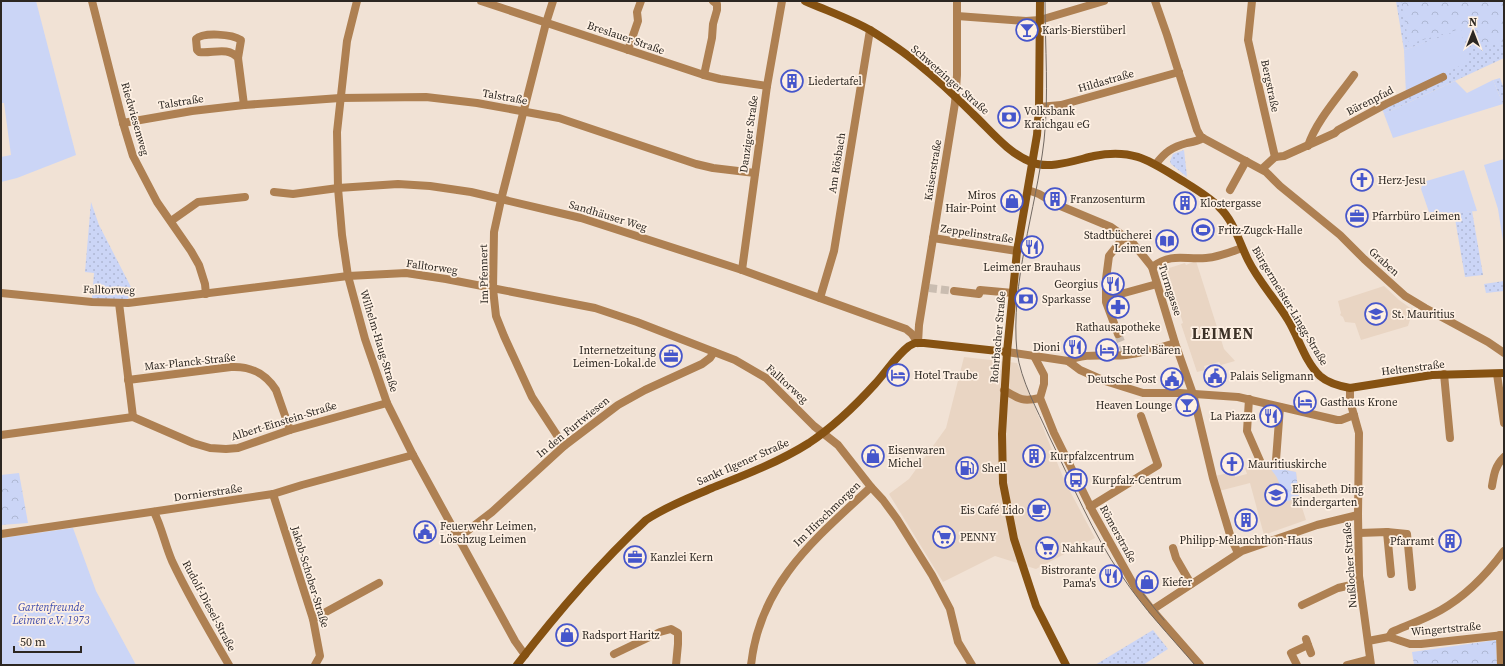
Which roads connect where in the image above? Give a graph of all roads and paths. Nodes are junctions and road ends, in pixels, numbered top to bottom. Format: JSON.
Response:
{"nodes":[{"id":1,"x":92,"y":1,"type":"edge"},
{"id":2,"x":357,"y":1,"type":"edge"},
{"id":3,"x":481,"y":1,"type":"edge"},
{"id":4,"x":553,"y":1,"type":"edge"},
{"id":5,"x":641,"y":1,"type":"edge"},
{"id":6,"x":713,"y":1,"type":"edge"},
{"id":7,"x":782,"y":1,"type":"edge"},
{"id":8,"x":805,"y":1,"type":"edge"},
{"id":9,"x":957,"y":1,"type":"edge"},
{"id":10,"x":1040,"y":1,"type":"edge"},
{"id":11,"x":1104,"y":1,"type":"edge"},
{"id":12,"x":1155,"y":1,"type":"edge"},
{"id":13,"x":1252,"y":1,"type":"edge"},
{"id":14,"x":957,"y":16,"type":"junction"},
{"id":15,"x":1040,"y":20,"type":"junction"},
{"id":16,"x":546,"y":22,"type":"junction"},
{"id":17,"x":870,"y":30,"type":"junction"},
{"id":18,"x":628,"y":50,"type":"junction"},
{"id":19,"x":238,"y":58,"type":"junction"},
{"id":20,"x":1179,"y":72,"type":"junction"},
{"id":21,"x":1354,"y":75,"type":"dead end"},
{"id":22,"x":704,"y":76,"type":"junction"},
{"id":23,"x":1443,"y":77,"type":"dead end"},
{"id":24,"x":767,"y":86,"type":"junction"},
{"id":25,"x":956,"y":97,"type":"junction"},
{"id":26,"x":340,"y":98,"type":"junction"},
{"id":27,"x":244,"y":105,"type":"junction"},
{"id":28,"x":1039,"y":107,"type":"junction"},
{"id":29,"x":523,"y":112,"type":"junction"},
{"id":30,"x":123,"y":124,"type":"junction"},
{"id":31,"x":1202,"y":138,"type":"junction"},
{"id":32,"x":1308,"y":146,"type":"junction"},
{"id":33,"x":1275,"y":157,"type":"junction"},
{"id":34,"x":1246,"y":161,"type":"junction"},
{"id":35,"x":1033,"y":163,"type":"junction"},
{"id":36,"x":1156,"y":164,"type":"junction"},
{"id":37,"x":1262,"y":169,"type":"junction"},
{"id":38,"x":755,"y":173,"type":"junction"},
{"id":39,"x":338,"y":188,"type":"junction"},
{"id":40,"x":1028,"y":190,"type":"junction"},
{"id":41,"x":1230,"y":190,"type":"dead end"},
{"id":42,"x":274,"y":192,"type":"dead end"},
{"id":43,"x":245,"y":197,"type":"dead end"},
{"id":44,"x":501,"y":200,"type":"junction"},
{"id":45,"x":171,"y":221,"type":"junction"},
{"id":46,"x":1125,"y":236,"type":"junction"},
{"id":47,"x":933,"y":238,"type":"junction"},
{"id":48,"x":1242,"y":248,"type":"junction"},
{"id":49,"x":1017,"y":251,"type":"junction"},
{"id":50,"x":1152,"y":267,"type":"junction"},
{"id":51,"x":742,"y":270,"type":"junction"},
{"id":52,"x":348,"y":276,"type":"junction"},
{"id":53,"x":1157,"y":284,"type":"junction"},
{"id":54,"x":493,"y":289,"type":"junction"},
{"id":55,"x":954,"y":291,"type":"tunnel mouth"},
{"id":56,"x":1,"y":293,"type":"edge"},
{"id":57,"x":1013,"y":293,"type":"junction"},
{"id":58,"x":206,"y":294,"type":"junction"},
{"id":59,"x":820,"y":298,"type":"junction"},
{"id":60,"x":1106,"y":298,"type":"junction"},
{"id":61,"x":119,"y":303,"type":"junction"},
{"id":62,"x":1118,"y":334,"type":"tunnel mouth"},
{"id":63,"x":918,"y":342,"type":"junction"},
{"id":64,"x":1175,"y":343,"type":"junction"},
{"id":65,"x":714,"y":352,"type":"junction"},
{"id":66,"x":1007,"y":352,"type":"junction"},
{"id":67,"x":1504,"y":353,"type":"edge"},
{"id":68,"x":1034,"y":356,"type":"junction"},
{"id":69,"x":1068,"y":361,"type":"junction"},
{"id":70,"x":1444,"y":374,"type":"junction"},
{"id":71,"x":1500,"y":374,"type":"edge"},
{"id":72,"x":128,"y":380,"type":"junction"},
{"id":73,"x":1350,"y":388,"type":"junction"},
{"id":74,"x":1004,"y":390,"type":"junction"},
{"id":75,"x":1193,"y":394,"type":"junction"},
{"id":76,"x":1040,"y":398,"type":"junction"},
{"id":77,"x":1249,"y":399,"type":"junction"},
{"id":78,"x":387,"y":403,"type":"junction"},
{"id":79,"x":1280,"y":407,"type":"junction"},
{"id":80,"x":1354,"y":415,"type":"junction"},
{"id":81,"x":1141,"y":416,"type":"dead end"},
{"id":82,"x":133,"y":417,"type":"junction"},
{"id":83,"x":1504,"y":423,"type":"edge"},
{"id":84,"x":290,"y":430,"type":"junction"},
{"id":85,"x":824,"y":432,"type":"junction"},
{"id":86,"x":1,"y":435,"type":"edge"},
{"id":87,"x":1450,"y":438,"type":"dead end"},
{"id":88,"x":564,"y":446,"type":"junction"},
{"id":89,"x":409,"y":455,"type":"junction"},
{"id":90,"x":1504,"y":457,"type":"edge"},
{"id":91,"x":1276,"y":460,"type":"dead end"},
{"id":92,"x":1261,"y":463,"type":"dead end"},
{"id":93,"x":1492,"y":486,"type":"dead end"},
{"id":94,"x":871,"y":487,"type":"junction"},
{"id":95,"x":273,"y":494,"type":"junction"},
{"id":96,"x":1089,"y":504,"type":"junction"},
{"id":97,"x":154,"y":512,"type":"junction"},
{"id":98,"x":1358,"y":515,"type":"junction"},
{"id":99,"x":1387,"y":532,"type":"junction"},
{"id":100,"x":1359,"y":533,"type":"junction"},
{"id":101,"x":1,"y":534,"type":"edge"},
{"id":102,"x":458,"y":538,"type":"junction"},
{"id":103,"x":1173,"y":548,"type":"dead end"},
{"id":104,"x":1504,"y":551,"type":"edge"},
{"id":105,"x":1238,"y":553,"type":"junction"},
{"id":106,"x":1391,"y":574,"type":"dead end"},
{"id":107,"x":379,"y":583,"type":"dead end"},
{"id":108,"x":1360,"y":583,"type":"junction"},
{"id":109,"x":1191,"y":584,"type":"junction"},
{"id":110,"x":1412,"y":587,"type":"dead end"},
{"id":111,"x":1302,"y":605,"type":"dead end"},
{"id":112,"x":1152,"y":610,"type":"junction"},
{"id":113,"x":313,"y":619,"type":"junction"},
{"id":114,"x":1502,"y":635,"type":"edge"},
{"id":115,"x":1389,"y":637,"type":"junction"},
{"id":116,"x":1368,"y":641,"type":"junction"},
{"id":117,"x":1308,"y":646,"type":"dead end"},
{"id":118,"x":614,"y":654,"type":"dead end"},
{"id":119,"x":525,"y":655,"type":"junction"},
{"id":120,"x":1371,"y":662,"type":"edge"},
{"id":121,"x":519,"y":664,"type":"edge"},
{"id":122,"x":229,"y":665,"type":"edge"},
{"id":123,"x":315,"y":665,"type":"edge"},
{"id":124,"x":676,"y":665,"type":"edge"},
{"id":125,"x":751,"y":665,"type":"edge"},
{"id":126,"x":972,"y":665,"type":"edge"},
{"id":127,"x":1066,"y":665,"type":"edge"},
{"id":128,"x":1200,"y":665,"type":"edge"},
{"id":129,"x":1297,"y":665,"type":"edge"},
{"id":130,"x":1347,"y":665,"type":"edge"},
{"id":131,"x":1501,"y":665,"type":"edge"}],
"edges":[{"from":1,"to":30,"type":"street","name":"Riedwiesenweg"},
{"from":2,"to":26,"type":"street","name":"Wilhelm-Haug-Straße"},
{"from":3,"to":16,"type":"street","name":"Breslauer Straße"},
{"from":4,"to":16,"type":"street","name":"Im Pfennert"},
{"from":5,"to":18,"type":"street"},
{"from":6,"to":22,"type":"street"},
{"from":7,"to":24,"type":"street","name":"Danziger Straße"},
{"from":8,"to":17,"type":"street","name":"Schwetzinger Straße"},
{"from":9,"to":14,"type":"street","name":"Kaiserstraße"},
{"from":10,"to":15,"type":"street","name":"Rohrbacher Straße"},
{"from":11,"to":15,"type":"street"},
{"from":12,"to":20,"type":"street"},
{"from":13,"to":33,"type":"street","name":"Bergstraße"},
{"from":14,"to":15,"type":"street"},
{"from":14,"to":25,"type":"street","name":"Kaiserstraße"},
{"from":15,"to":28,"type":"street","name":"Rohrbacher Straße"},
{"from":16,"to":18,"type":"street","name":"Breslauer Straße"},
{"from":16,"to":29,"type":"street","name":"Im Pfennert"},
{"from":17,"to":25,"type":"street","name":"Schwetzinger Straße"},
{"from":17,"to":59,"type":"street","name":"Am Rösbach"},
{"from":18,"to":22,"type":"street","name":"Breslauer Straße"},
{"from":19,"to":19,"type":"street"},
{"from":19,"to":27,"type":"street"},
{"from":20,"to":28,"type":"street","name":"Hildastraße"},
{"from":20,"to":31,"type":"street"},
{"from":21,"to":32,"type":"street","name":"Bärenpfad"},
{"from":22,"to":24,"type":"street","name":"Breslauer Straße"},
{"from":23,"to":32,"type":"street","name":"Bärenpfad"},
{"from":24,"to":38,"type":"street","name":"Danziger Straße"},
{"from":25,"to":35,"type":"street","name":"Schwetzinger Straße"},
{"from":25,"to":47,"type":"street","name":"Kaiserstraße"},
{"from":26,"to":27,"type":"street","name":"Talstraße"},
{"from":26,"to":29,"type":"street","name":"Talstraße"},
{"from":26,"to":39,"type":"street","name":"Wilhelm-Haug-Straße"},
{"from":27,"to":30,"type":"street","name":"Talstraße"},
{"from":28,"to":35,"type":"street","name":"Rohrbacher Straße"},
{"from":29,"to":38,"type":"street","name":"Talstraße"},
{"from":29,"to":44,"type":"street","name":"Im Pfennert"},
{"from":30,"to":45,"type":"street","name":"Riedwiesenweg"},
{"from":31,"to":34,"type":"street","name":"Graben"},
{"from":31,"to":36,"type":"street"},
{"from":32,"to":33,"type":"street","name":"Bärenpfad"},
{"from":33,"to":37,"type":"street"},
{"from":34,"to":37,"type":"street","name":"Graben"},
{"from":34,"to":41,"type":"street"},
{"from":35,"to":36,"type":"street","name":"Bürgermeister-Lingg-Straße"},
{"from":35,"to":40,"type":"street","name":"Rohrbacher Straße"},
{"from":36,"to":48,"type":"street","name":"Bürgermeister-Lingg-Straße"},
{"from":37,"to":67,"type":"street","name":"Graben"},
{"from":38,"to":51,"type":"street","name":"Danziger Straße"},
{"from":39,"to":42,"type":"street","name":"Sandhäuser Weg"},
{"from":39,"to":44,"type":"street","name":"Sandhäuser Weg"},
{"from":39,"to":52,"type":"street","name":"Wilhelm-Haug-Straße"},
{"from":40,"to":46,"type":"street","name":"Turmgasse"},
{"from":40,"to":49,"type":"street","name":"Rohrbacher Straße"},
{"from":43,"to":45,"type":"street"},
{"from":44,"to":51,"type":"street","name":"Sandhäuser Weg"},
{"from":44,"to":54,"type":"street","name":"Im Pfennert"},
{"from":45,"to":58,"type":"street","name":"Riedwiesenweg"},
{"from":46,"to":50,"type":"street","name":"Turmgasse"},
{"from":46,"to":60,"type":"street"},
{"from":47,"to":49,"type":"street","name":"Zeppelinstraße"},
{"from":47,"to":63,"type":"street","name":"Kaiserstraße"},
{"from":48,"to":50,"type":"street"},
{"from":48,"to":73,"type":"street","name":"Bürgermeister-Lingg-Straße"},
{"from":49,"to":57,"type":"street","name":"Rohrbacher Straße"},
{"from":50,"to":53,"type":"street","name":"Turmgasse"},
{"from":51,"to":59,"type":"street","name":"Sandhäuser Weg"},
{"from":52,"to":54,"type":"street","name":"Falltorweg"},
{"from":52,"to":58,"type":"street","name":"Falltorweg"},
{"from":52,"to":78,"type":"street","name":"Wilhelm-Haug-Straße"},
{"from":53,"to":60,"type":"street"},
{"from":53,"to":64,"type":"street","name":"Turmgasse"},
{"from":54,"to":65,"type":"street","name":"Falltorweg"},
{"from":54,"to":88,"type":"street","name":"Im Pfennert"},
{"from":55,"to":57,"type":"street"},
{"from":56,"to":61,"type":"street","name":"Falltorweg"},
{"from":57,"to":66,"type":"street","name":"Rohrbacher Straße"},
{"from":58,"to":61,"type":"street","name":"Falltorweg"},
{"from":59,"to":63,"type":"street","name":"Sandhäuser Weg"},
{"from":60,"to":62,"type":"street"},
{"from":61,"to":72,"type":"street"},
{"from":63,"to":66,"type":"street"},
{"from":63,"to":85,"type":"street","name":"Sankt Ilgener Straße"},
{"from":64,"to":69,"type":"street"},
{"from":64,"to":75,"type":"street","name":"Turmgasse"},
{"from":65,"to":85,"type":"street","name":"Falltorweg"},
{"from":65,"to":88,"type":"street","name":"In den Furtwiesen"},
{"from":66,"to":68,"type":"street"},
{"from":66,"to":74,"type":"street","name":"Rohrbacher Straße"},
{"from":68,"to":69,"type":"street"},
{"from":68,"to":76,"type":"street"},
{"from":69,"to":75,"type":"street"},
{"from":70,"to":71,"type":"street","name":"Heltenstraße"},
{"from":70,"to":73,"type":"street","name":"Heltenstraße"},
{"from":70,"to":87,"type":"street"},
{"from":71,"to":83,"type":"street"},
{"from":72,"to":82,"type":"street"},
{"from":72,"to":84,"type":"street","name":"Max-Planck-Straße"},
{"from":73,"to":80,"type":"street","name":"Nußlocher Straße"},
{"from":74,"to":76,"type":"street"},
{"from":74,"to":127,"type":"street","name":"Rohrbacher Straße"},
{"from":75,"to":77,"type":"street"},
{"from":75,"to":105,"type":"street","name":"Turmgasse"},
{"from":76,"to":96,"type":"street","name":"Römerstraße"},
{"from":77,"to":79,"type":"street"},
{"from":77,"to":92,"type":"street"},
{"from":78,"to":84,"type":"street","name":"Albert-Einstein-Straße"},
{"from":78,"to":89,"type":"street","name":"Wilhelm-Haug-Straße"},
{"from":79,"to":80,"type":"street"},
{"from":79,"to":91,"type":"street"},
{"from":80,"to":98,"type":"street","name":"Nußlocher Straße"},
{"from":81,"to":96,"type":"street"},
{"from":82,"to":84,"type":"street","name":"Albert-Einstein-Straße"},
{"from":82,"to":86,"type":"street"},
{"from":85,"to":94,"type":"street","name":"Falltorweg"},
{"from":85,"to":119,"type":"street","name":"Sankt Ilgener Straße"},
{"from":88,"to":102,"type":"street","name":"In den Furtwiesen"},
{"from":89,"to":95,"type":"street","name":"Dornierstraße"},
{"from":89,"to":102,"type":"street","name":"Wilhelm-Haug-Straße"},
{"from":90,"to":93,"type":"street"},
{"from":94,"to":125,"type":"street","name":"Im Hirschmorgen"},
{"from":94,"to":126,"type":"street","name":"Falltorweg"},
{"from":95,"to":97,"type":"street","name":"Dornierstraße"},
{"from":95,"to":113,"type":"street","name":"Jakob-Schober-Straße"},
{"from":96,"to":112,"type":"street","name":"Römerstraße"},
{"from":97,"to":101,"type":"street","name":"Dornierstraße"},
{"from":97,"to":122,"type":"street","name":"Rudolf-Diesel-Straße"},
{"from":98,"to":100,"type":"street","name":"Nußlocher Straße"},
{"from":98,"to":105,"type":"street"},
{"from":99,"to":100,"type":"street"},
{"from":99,"to":106,"type":"street"},
{"from":99,"to":110,"type":"street"},
{"from":100,"to":108,"type":"street","name":"Nußlocher Straße"},
{"from":102,"to":119,"type":"street","name":"Wilhelm-Haug-Straße"},
{"from":103,"to":109,"type":"street"},
{"from":104,"to":115,"type":"street"},
{"from":105,"to":109,"type":"street"},
{"from":107,"to":113,"type":"street"},
{"from":108,"to":111,"type":"street"},
{"from":108,"to":116,"type":"street","name":"Nußlocher Straße"},
{"from":109,"to":112,"type":"street"},
{"from":112,"to":128,"type":"street","name":"Römerstraße"},
{"from":113,"to":123,"type":"street","name":"Jakob-Schober-Straße"},
{"from":114,"to":115,"type":"street","name":"Wingertstraße"},
{"from":114,"to":131,"type":"street"},
{"from":115,"to":116,"type":"street","name":"Wingertstraße"},
{"from":116,"to":120,"type":"street","name":"Nußlocher Straße"},
{"from":117,"to":129,"type":"street"},
{"from":118,"to":124,"type":"street"},
{"from":119,"to":121,"type":"street","name":"Sankt Ilgener Straße"},
{"from":120,"to":130,"type":"street"}]}
